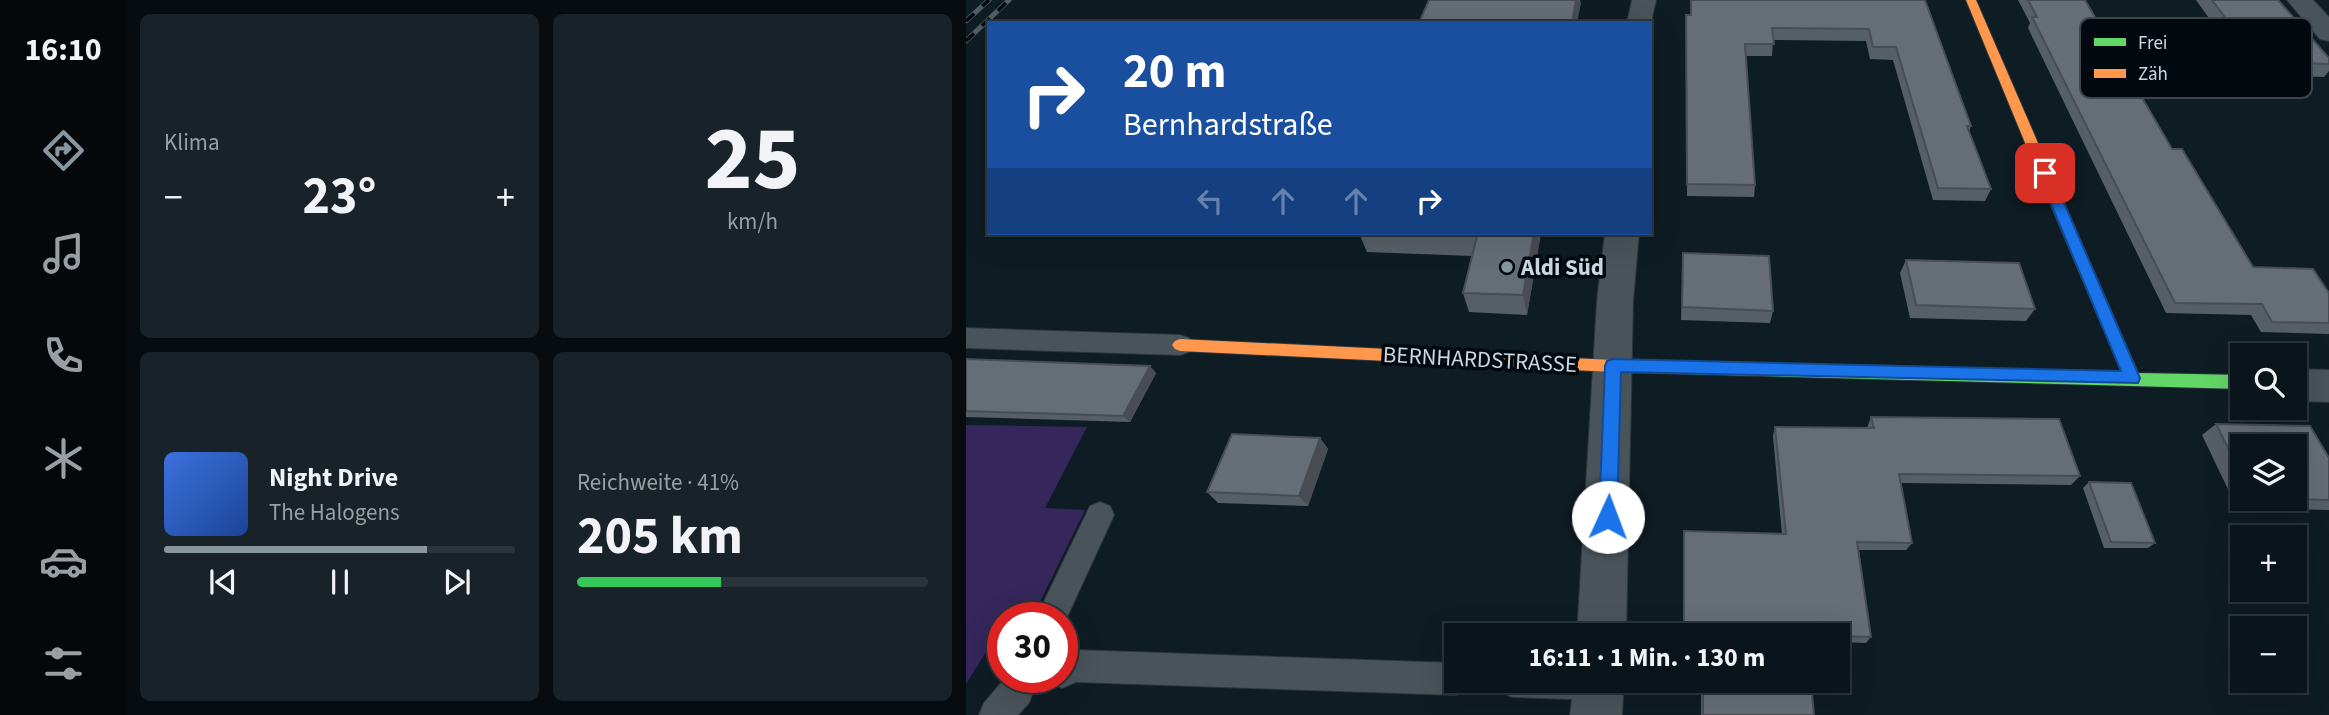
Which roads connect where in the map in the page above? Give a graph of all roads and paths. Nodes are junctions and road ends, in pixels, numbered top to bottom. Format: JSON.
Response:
{"nodes":[{"id":1,"x":1644,"y":0,"type":"edge"},
{"id":2,"x":1971,"y":0,"type":"edge"},
{"id":3,"x":2299,"y":0,"type":"edge"},
{"id":4,"x":1640,"y":21,"type":"edge"},
{"id":5,"x":2329,"y":33,"type":"edge"},
{"id":6,"x":1622,"y":235,"type":"edge"},
{"id":7,"x":966,"y":338,"type":"edge"},
{"id":8,"x":1180,"y":345,"type":"joint"},
{"id":9,"x":1613,"y":366,"type":"junction"},
{"id":10,"x":2132,"y":378,"type":"junction"},
{"id":11,"x":2230,"y":382,"type":"edge"},
{"id":12,"x":2307,"y":385,"type":"edge"},
{"id":13,"x":2329,"y":386,"type":"edge"},
{"id":14,"x":1100,"y":515,"type":"dead end"},
{"id":15,"x":1059,"y":602,"type":"edge"},
{"id":16,"x":1602,"y":623,"type":"edge"},
{"id":17,"x":1078,"y":666,"type":"edge"},
{"id":18,"x":1444,"y":679,"type":"edge"}],
"edges":[{"from":1,"to":4,"type":"street"},
{"from":2,"to":10,"type":"street"},
{"from":3,"to":5,"type":"street"},
{"from":6,"to":9,"type":"street"},
{"from":7,"to":8,"type":"lane"},
{"from":8,"to":9,"type":"street","name":"BERNHARDSTRASSE"},
{"from":9,"to":10,"type":"street","name":"BERNHARDSTRASSE"},
{"from":9,"to":16,"type":"street"},
{"from":10,"to":11,"type":"street","name":"BERNHARDSTRASSE"},
{"from":12,"to":13,"type":"street"},
{"from":14,"to":15,"type":"lane"},
{"from":17,"to":18,"type":"lane"}]}
